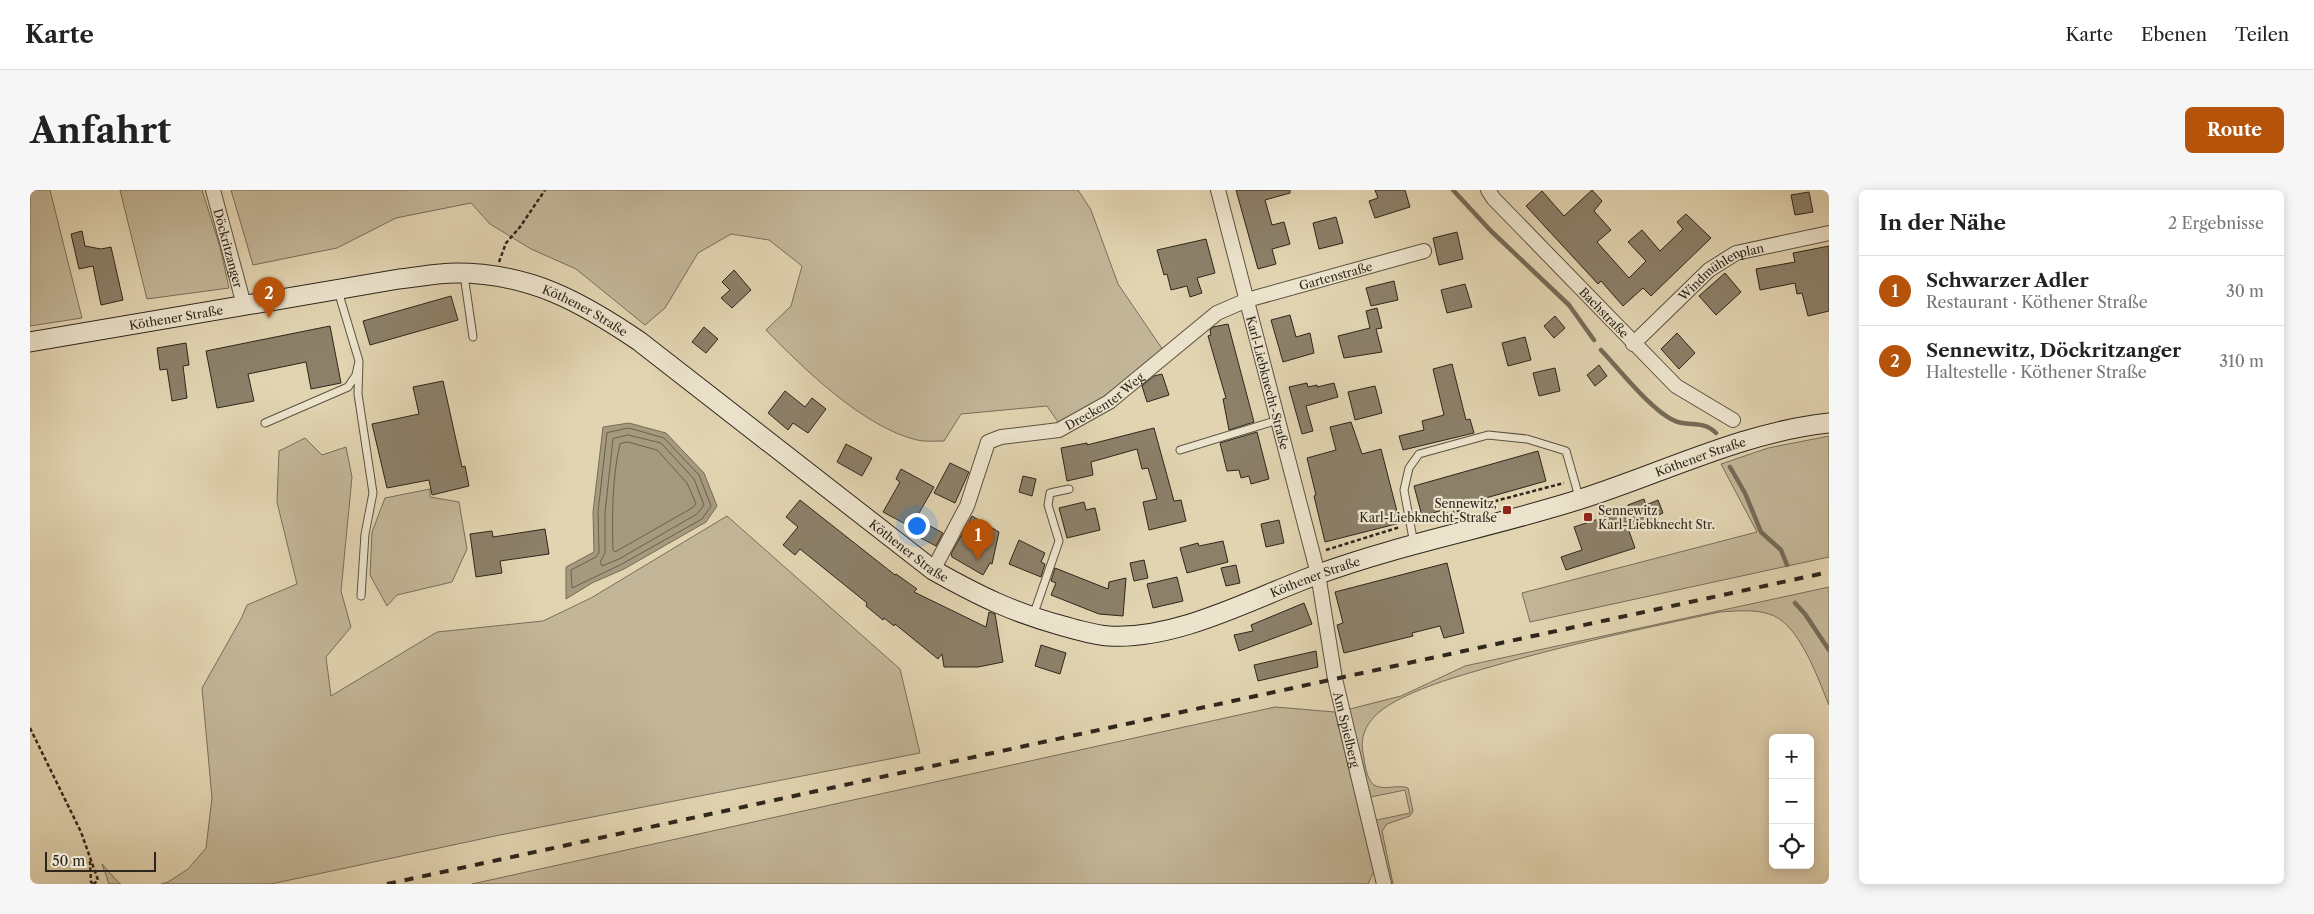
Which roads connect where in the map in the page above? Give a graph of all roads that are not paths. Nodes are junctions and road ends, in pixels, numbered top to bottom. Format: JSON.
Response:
{"nodes":[{"id":1,"x":213,"y":190,"type":"edge"},
{"id":2,"x":1218,"y":190,"type":"edge"},
{"id":3,"x":1488,"y":190,"type":"edge"},
{"id":4,"x":1829,"y":233,"type":"edge"},
{"id":5,"x":1424,"y":251,"type":"dead end"},
{"id":6,"x":464,"y":274,"type":"junction"},
{"id":7,"x":338,"y":290,"type":"junction"},
{"id":8,"x":1247,"y":300,"type":"junction"},
{"id":9,"x":244,"y":305,"type":"junction"},
{"id":10,"x":473,"y":337,"type":"dead end"},
{"id":11,"x":30,"y":342,"type":"edge"},
{"id":12,"x":1633,"y":344,"type":"junction"},
{"id":13,"x":359,"y":361,"type":"junction"},
{"id":14,"x":1278,"y":420,"type":"junction"},
{"id":15,"x":1733,"y":420,"type":"dead end"},
{"id":16,"x":265,"y":423,"type":"dead end"},
{"id":17,"x":1829,"y":423,"type":"edge"},
{"id":18,"x":1180,"y":450,"type":"dead end"},
{"id":19,"x":1069,"y":490,"type":"dead end"},
{"id":20,"x":1580,"y":500,"type":"junction"},
{"id":21,"x":1414,"y":544,"type":"junction"},
{"id":22,"x":934,"y":570,"type":"junction"},
{"id":23,"x":1318,"y":574,"type":"junction"},
{"id":24,"x":361,"y":596,"type":"dead end"},
{"id":25,"x":1033,"y":618,"type":"junction"},
{"id":26,"x":1384,"y":884,"type":"edge"}],
"edges":[{"from":1,"to":9,"type":"street","name":"Döckritzanger"},
{"from":2,"to":8,"type":"street","name":"Karl-Liebknecht-Straße"},
{"from":3,"to":12,"type":"street","name":"Bachstraße"},
{"from":4,"to":12,"type":"street","name":"Windmühlenplan"},
{"from":5,"to":8,"type":"street","name":"Gartenstraße"},
{"from":6,"to":7,"type":"main road","name":"Köthener Straße"},
{"from":6,"to":10,"type":"lane"},
{"from":6,"to":22,"type":"main road","name":"Köthener Straße"},
{"from":7,"to":9,"type":"main road","name":"Köthener Straße"},
{"from":7,"to":13,"type":"lane"},
{"from":8,"to":14,"type":"street","name":"Karl-Liebknecht-Straße"},
{"from":8,"to":22,"type":"street","name":"Dreckenter Weg"},
{"from":9,"to":11,"type":"main road","name":"Köthener Straße"},
{"from":12,"to":15,"type":"street","name":"Bachstraße"},
{"from":13,"to":16,"type":"lane"},
{"from":13,"to":24,"type":"lane"},
{"from":14,"to":18,"type":"lane"},
{"from":14,"to":23,"type":"street","name":"Karl-Liebknecht-Straße"},
{"from":17,"to":20,"type":"main road","name":"Köthener Straße"},
{"from":19,"to":25,"type":"lane"},
{"from":20,"to":21,"type":"main road","name":"Köthener Straße"},
{"from":20,"to":21,"type":"lane"},
{"from":21,"to":23,"type":"main road","name":"Köthener Straße"},
{"from":22,"to":25,"type":"main road","name":"Köthener Straße"},
{"from":23,"to":25,"type":"main road","name":"Köthener Straße"},
{"from":23,"to":26,"type":"street","name":"Am Spielberg"}]}
